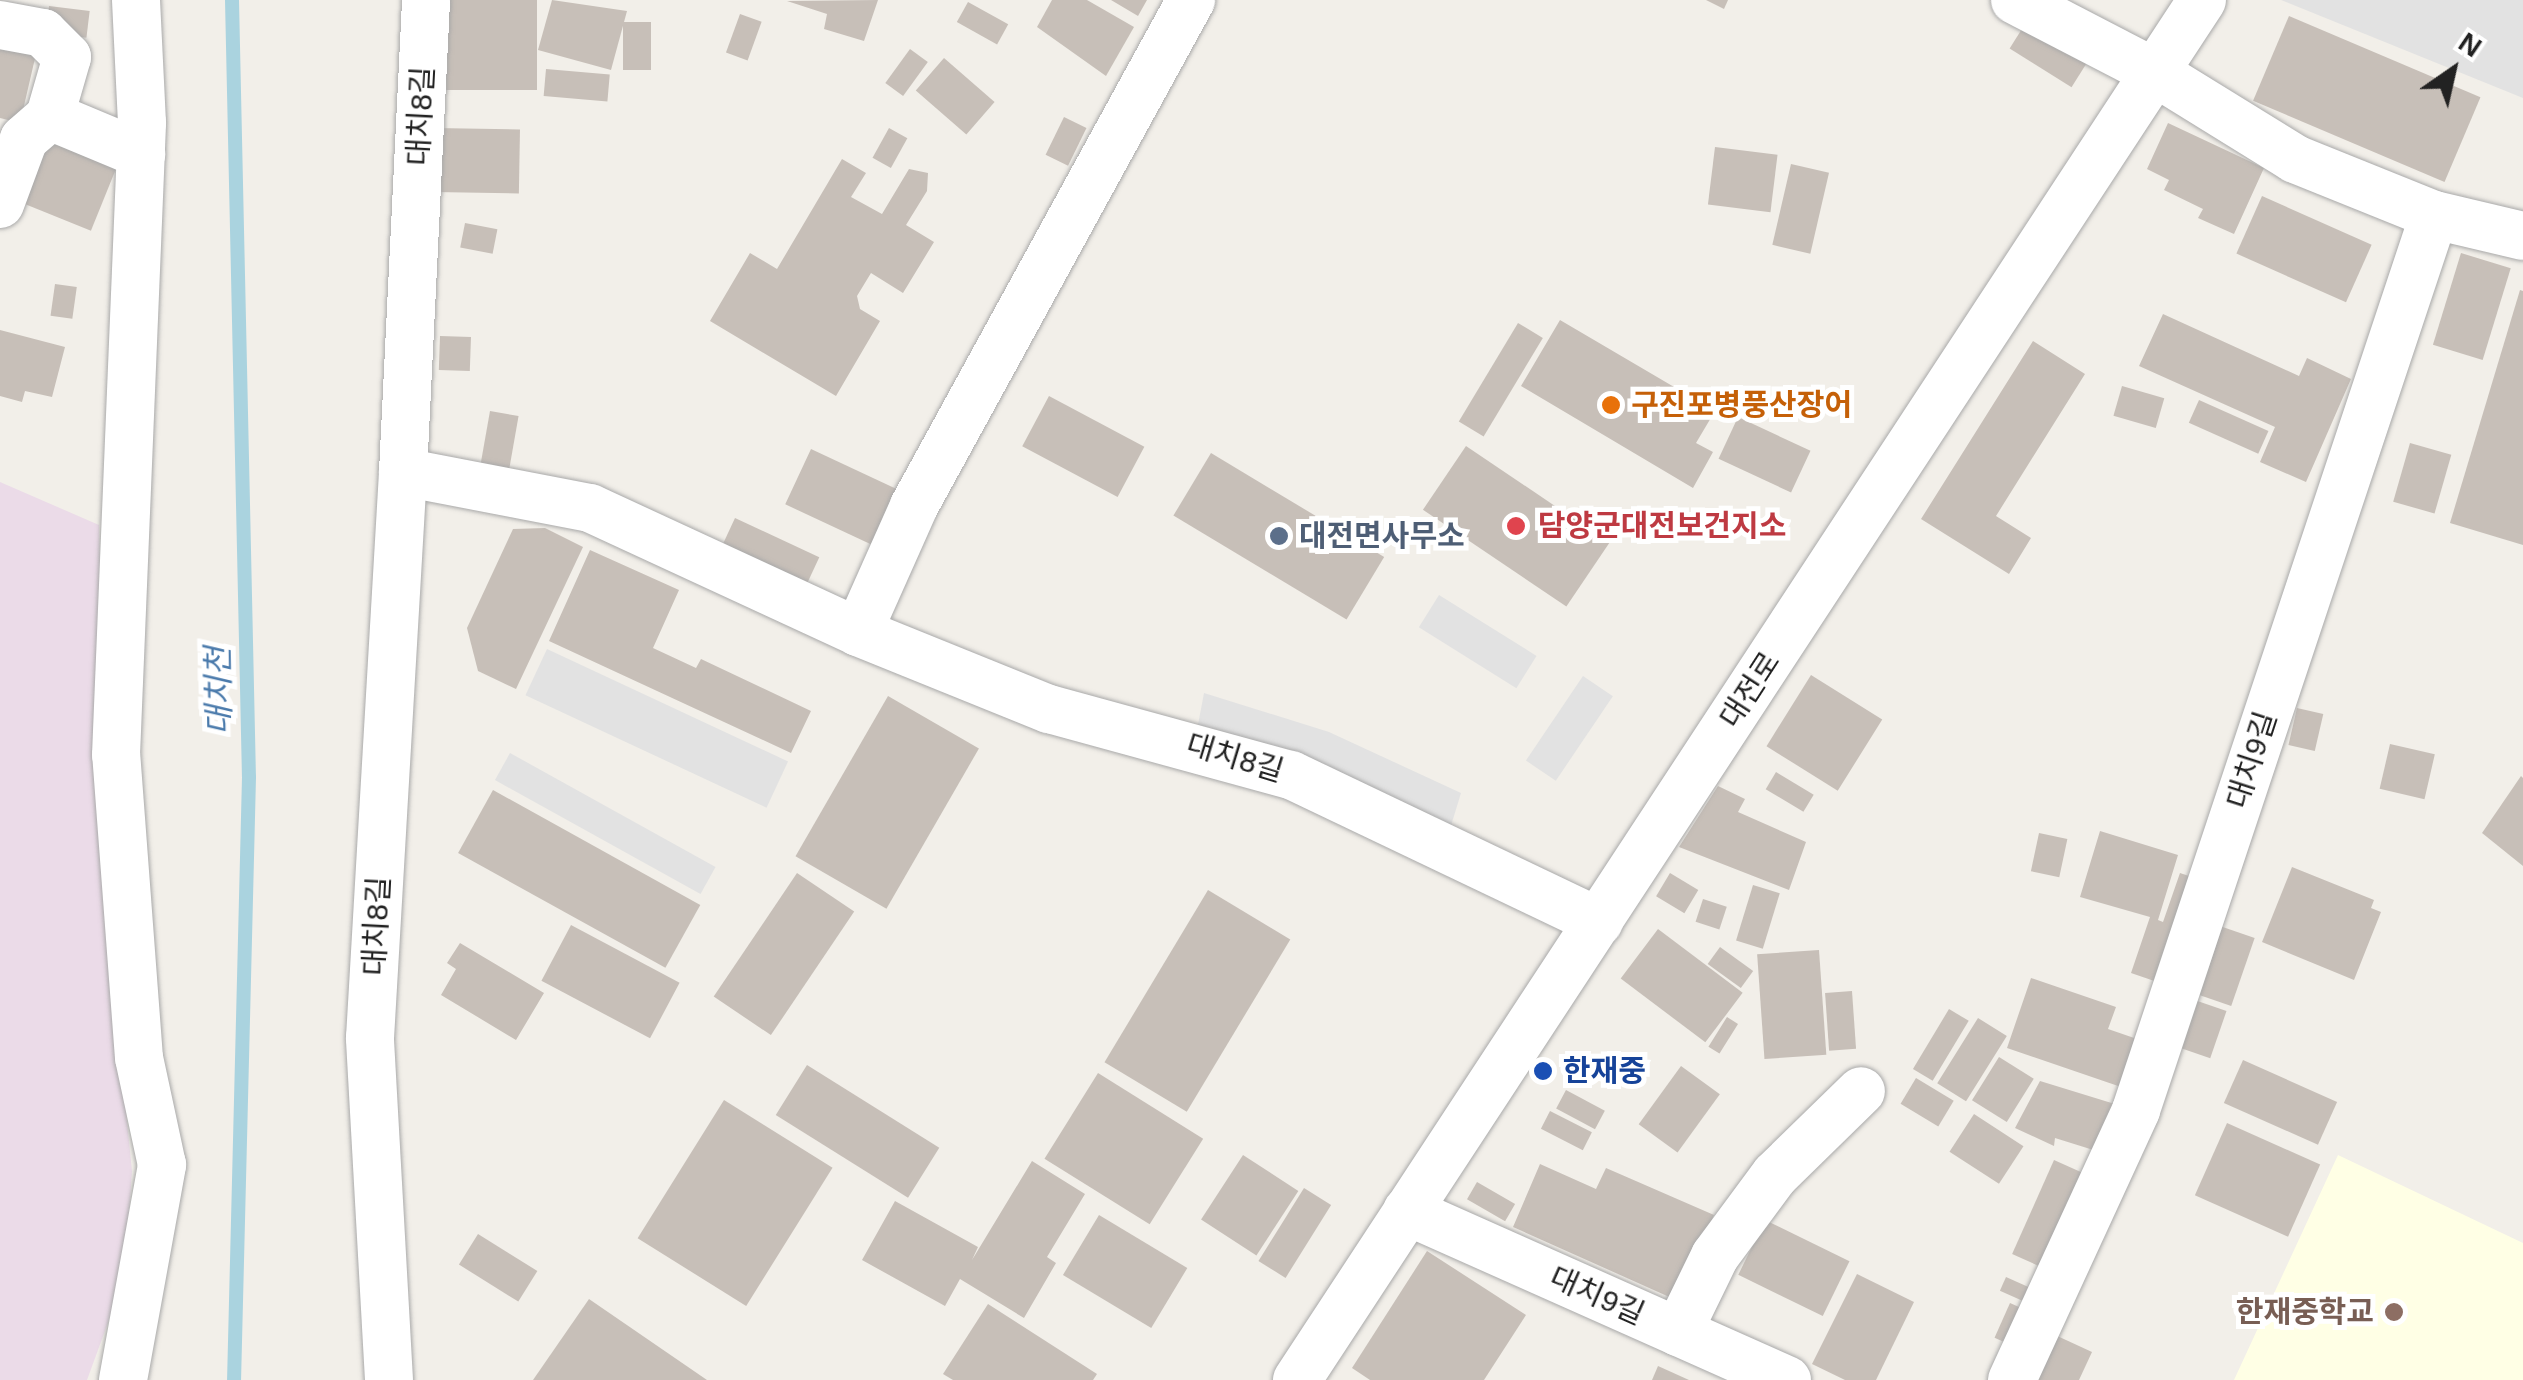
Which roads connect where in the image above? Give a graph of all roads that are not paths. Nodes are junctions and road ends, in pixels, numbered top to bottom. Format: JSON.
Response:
{"nodes":[{"id":1,"x":136,"y":0,"type":"edge"},
{"id":2,"x":426,"y":0,"type":"edge"},
{"id":3,"x":1191,"y":0,"type":"edge"},
{"id":4,"x":2202,"y":0,"type":"edge"},
{"id":5,"x":2024,"y":2,"type":"edge"},
{"id":6,"x":0,"y":25,"type":"edge"},
{"id":7,"x":2156,"y":72,"type":"junction"},
{"id":8,"x":50,"y":116,"type":"junction"},
{"id":9,"x":141,"y":154,"type":"junction"},
{"id":10,"x":0,"y":204,"type":"edge"},
{"id":11,"x":2434,"y":215,"type":"junction"},
{"id":12,"x":2523,"y":236,"type":"edge"},
{"id":13,"x":403,"y":472,"type":"junction"},
{"id":14,"x":858,"y":632,"type":"junction"},
{"id":15,"x":1598,"y":922,"type":"junction"},
{"id":16,"x":1861,"y":1091,"type":"dead end"},
{"id":17,"x":1408,"y":1211,"type":"junction"},
{"id":18,"x":1678,"y":1332,"type":"junction"},
{"id":19,"x":123,"y":1380,"type":"edge"},
{"id":20,"x":389,"y":1380,"type":"edge"},
{"id":21,"x":1297,"y":1380,"type":"edge"},
{"id":22,"x":1786,"y":1380,"type":"edge"},
{"id":23,"x":2012,"y":1380,"type":"edge"}],
"edges":[{"from":1,"to":9,"type":"street"},
{"from":2,"to":13,"type":"street","name":"대치8길"},
{"from":3,"to":14,"type":"street"},
{"from":4,"to":7,"type":"street","name":"대전로"},
{"from":5,"to":7,"type":"street"},
{"from":6,"to":8,"type":"street"},
{"from":7,"to":11,"type":"street"},
{"from":7,"to":15,"type":"street","name":"대전로"},
{"from":8,"to":9,"type":"street"},
{"from":8,"to":10,"type":"street"},
{"from":9,"to":19,"type":"street"},
{"from":11,"to":12,"type":"street"},
{"from":11,"to":23,"type":"street","name":"대치9길"},
{"from":13,"to":14,"type":"street","name":"대치8길"},
{"from":13,"to":20,"type":"street","name":"대치8길"},
{"from":14,"to":15,"type":"street","name":"대치8길"},
{"from":15,"to":17,"type":"street","name":"대전로"},
{"from":16,"to":18,"type":"street"},
{"from":17,"to":18,"type":"street","name":"대치9길"},
{"from":17,"to":21,"type":"street","name":"대전로"},
{"from":18,"to":22,"type":"street","name":"대치9길"}]}
